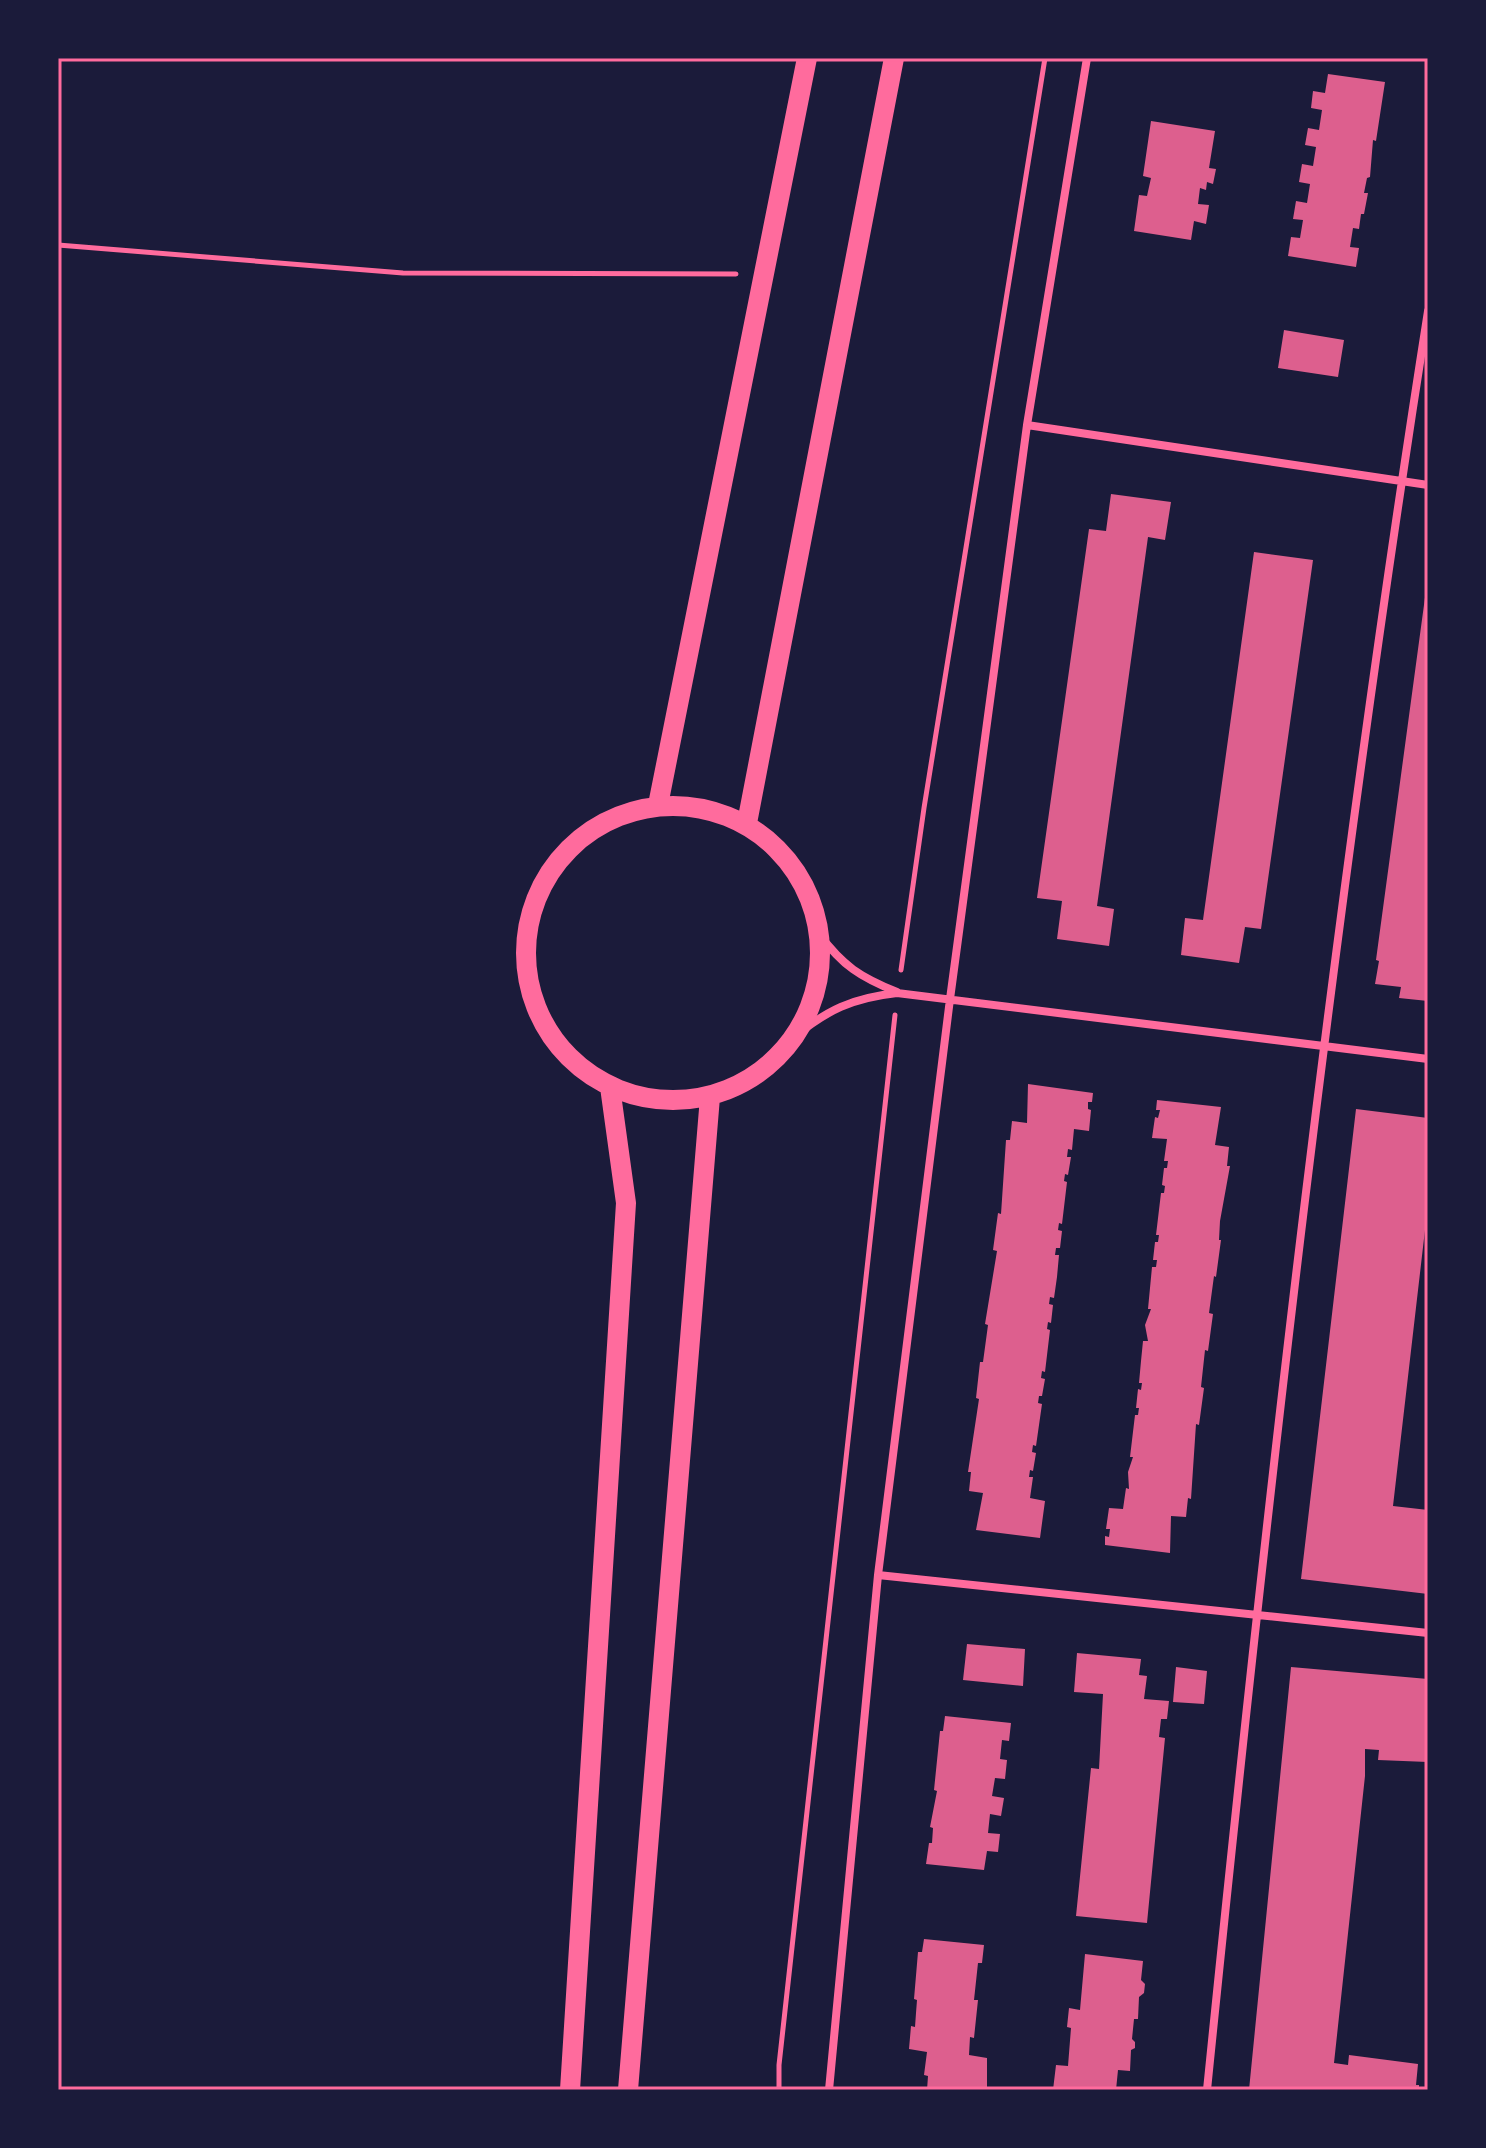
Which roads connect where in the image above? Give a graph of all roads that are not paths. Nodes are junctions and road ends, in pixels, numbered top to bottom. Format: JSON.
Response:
{"nodes":[{"id":1,"x":807,"y":58,"type":"edge"},
{"id":2,"x":894,"y":58,"type":"edge"},
{"id":3,"x":1087,"y":58,"type":"edge"},
{"id":4,"x":1428,"y":311,"type":"edge"},
{"id":5,"x":1027,"y":425,"type":"junction"},
{"id":6,"x":1401,"y":481,"type":"junction"},
{"id":7,"x":1428,"y":485,"type":"edge"},
{"id":8,"x":658,"y":805,"type":"junction"},
{"id":9,"x":747,"y":823,"type":"junction"},
{"id":10,"x":819,"y":934,"type":"junction"},
{"id":11,"x":897,"y":993,"type":"junction"},
{"id":12,"x":950,"y":999,"type":"junction"},
{"id":13,"x":793,"y":1038,"type":"junction"},
{"id":14,"x":1325,"y":1046,"type":"junction"},
{"id":15,"x":1428,"y":1059,"type":"edge"},
{"id":16,"x":610,"y":1087,"type":"junction"},
{"id":17,"x":710,"y":1097,"type":"junction"},
{"id":18,"x":878,"y":1575,"type":"junction"},
{"id":19,"x":1255,"y":1615,"type":"junction"},
{"id":20,"x":1428,"y":1633,"type":"edge"},
{"id":21,"x":570,"y":2090,"type":"edge"},
{"id":22,"x":628,"y":2090,"type":"edge"},
{"id":23,"x":829,"y":2090,"type":"edge"},
{"id":24,"x":1207,"y":2090,"type":"edge"}],
"edges":[{"from":1,"to":8,"type":"main road"},
{"from":2,"to":9,"type":"main road"},
{"from":3,"to":5,"type":"street"},
{"from":4,"to":6,"type":"street"},
{"from":5,"to":6,"type":"street"},
{"from":5,"to":12,"type":"street"},
{"from":6,"to":7,"type":"street"},
{"from":6,"to":14,"type":"street"},
{"from":8,"to":9,"type":"main road"},
{"from":8,"to":16,"type":"main road"},
{"from":9,"to":10,"type":"main road"},
{"from":10,"to":11,"type":"street"},
{"from":10,"to":13,"type":"main road"},
{"from":11,"to":12,"type":"street"},
{"from":11,"to":13,"type":"street"},
{"from":12,"to":14,"type":"street"},
{"from":12,"to":18,"type":"street"},
{"from":13,"to":17,"type":"main road"},
{"from":14,"to":15,"type":"street"},
{"from":14,"to":19,"type":"street"},
{"from":16,"to":17,"type":"main road"},
{"from":16,"to":21,"type":"main road"},
{"from":17,"to":22,"type":"main road"},
{"from":18,"to":19,"type":"street"},
{"from":18,"to":23,"type":"street"},
{"from":19,"to":20,"type":"street"},
{"from":19,"to":24,"type":"street"}]}
